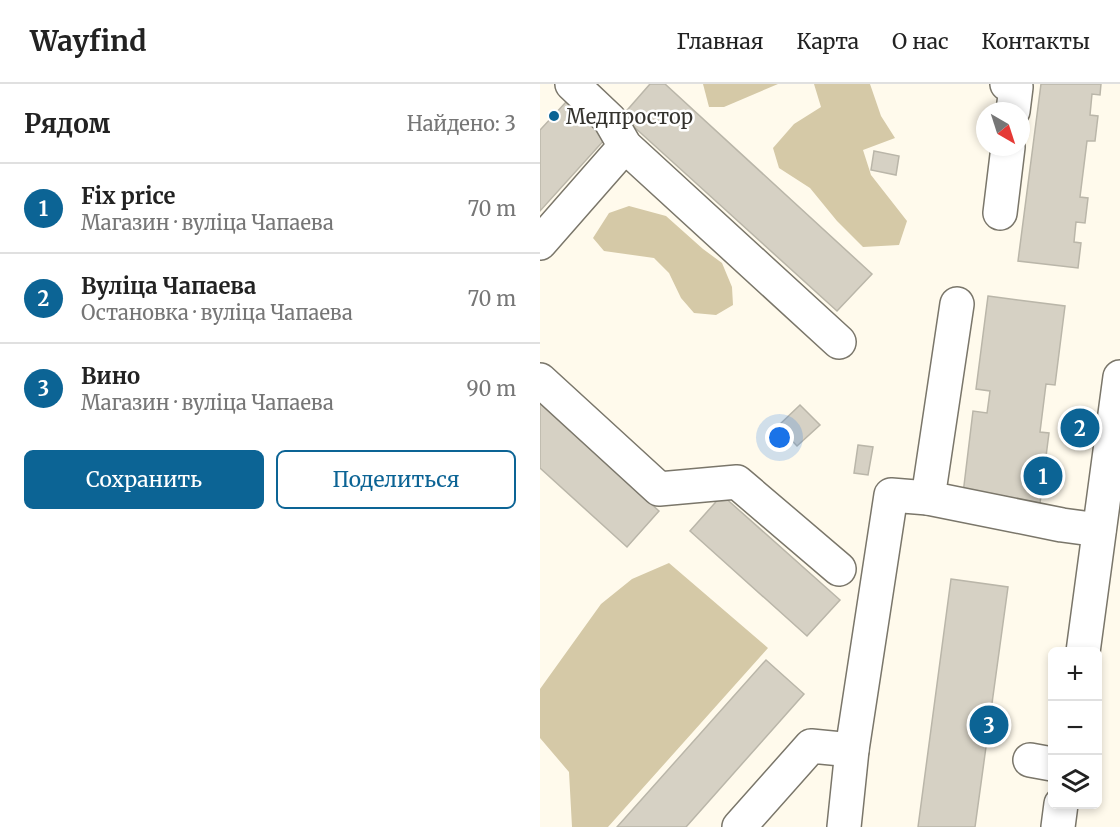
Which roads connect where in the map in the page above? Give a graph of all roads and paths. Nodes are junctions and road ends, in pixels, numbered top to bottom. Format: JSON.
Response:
{"nodes":[{"id":1,"x":1007,"y":84,"type":"edge"},
{"id":2,"x":583,"y":87,"type":"edge"},
{"id":3,"x":1014,"y":102,"type":"edge"},
{"id":4,"x":625,"y":146,"type":"junction"},
{"id":5,"x":1007,"y":156,"type":"edge"},
{"id":6,"x":1000,"y":213,"type":"dead end"},
{"id":7,"x":540,"y":243,"type":"edge"},
{"id":8,"x":957,"y":303,"type":"dead end"},
{"id":9,"x":839,"y":342,"type":"dead end"},
{"id":10,"x":1120,"y":377,"type":"edge"},
{"id":11,"x":540,"y":380,"type":"edge"},
{"id":12,"x":928,"y":498,"type":"junction"},
{"id":13,"x":1099,"y":530,"type":"junction"},
{"id":14,"x":839,"y":569,"type":"dead end"},
{"id":15,"x":1084,"y":647,"type":"edge"},
{"id":16,"x":852,"y":750,"type":"junction"},
{"id":17,"x":739,"y":827,"type":"edge"},
{"id":18,"x":844,"y":827,"type":"edge"}],
"edges":[{"from":1,"to":3,"type":"street"},
{"from":2,"to":4,"type":"street"},
{"from":4,"to":7,"type":"street"},
{"from":4,"to":9,"type":"street"},
{"from":5,"to":6,"type":"street"},
{"from":8,"to":12,"type":"street"},
{"from":10,"to":13,"type":"street"},
{"from":11,"to":14,"type":"street"},
{"from":12,"to":13,"type":"street"},
{"from":12,"to":16,"type":"street"},
{"from":13,"to":15,"type":"street"},
{"from":16,"to":17,"type":"street"},
{"from":16,"to":18,"type":"street"}]}
